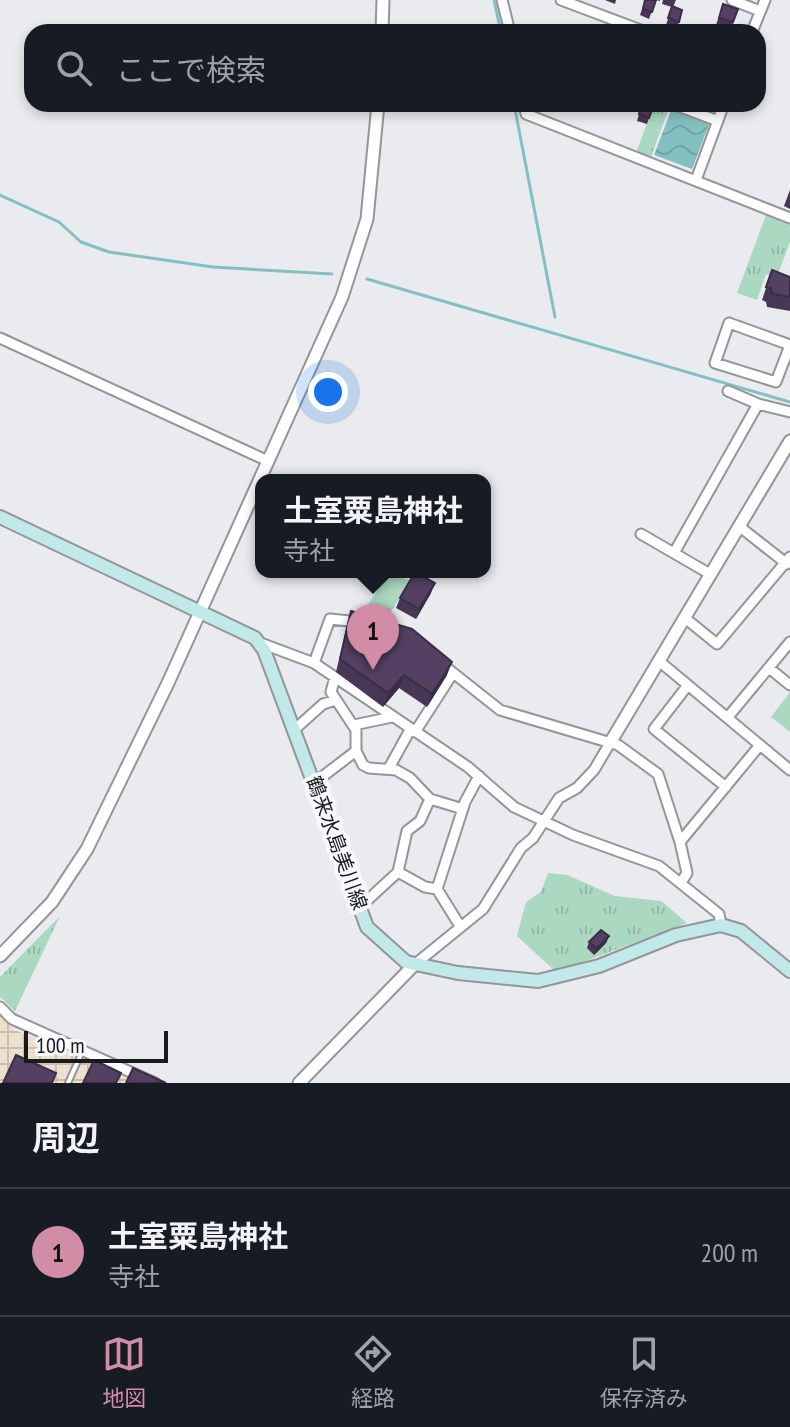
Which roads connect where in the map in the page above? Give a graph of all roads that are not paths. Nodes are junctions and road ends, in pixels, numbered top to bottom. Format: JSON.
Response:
{"nodes":[{"id":1,"x":383,"y":0,"type":"edge"},
{"id":2,"x":502,"y":0,"type":"edge"},
{"id":3,"x":561,"y":0,"type":"edge"},
{"id":4,"x":732,"y":0,"type":"edge"},
{"id":5,"x":765,"y":0,"type":"edge"},
{"id":6,"x":760,"y":11,"type":"junction"},
{"id":7,"x":382,"y":24,"type":"edge"},
{"id":8,"x":508,"y":24,"type":"edge"},
{"id":9,"x":625,"y":24,"type":"edge"},
{"id":10,"x":755,"y":24,"type":"edge"},
{"id":11,"x":378,"y":112,"type":"edge"},
{"id":12,"x":526,"y":112,"type":"edge"},
{"id":13,"x":694,"y":112,"type":"edge"},
{"id":14,"x":721,"y":112,"type":"edge"},
{"id":15,"x":718,"y":121,"type":"junction"},
{"id":16,"x":696,"y":180,"type":"junction"},
{"id":17,"x":790,"y":218,"type":"edge"},
{"id":18,"x":0,"y":338,"type":"edge"},
{"id":19,"x":790,"y":345,"type":"edge"},
{"id":20,"x":728,"y":391,"type":"dead end"},
{"id":21,"x":758,"y":404,"type":"junction"},
{"id":22,"x":790,"y":412,"type":"edge"},
{"id":23,"x":790,"y":441,"type":"edge"},
{"id":24,"x":268,"y":461,"type":"junction"},
{"id":25,"x":262,"y":474,"type":"edge"},
{"id":26,"x":255,"y":490,"type":"edge"},
{"id":27,"x":0,"y":517,"type":"edge"},
{"id":28,"x":740,"y":527,"type":"junction"},
{"id":29,"x":641,"y":534,"type":"dead end"},
{"id":30,"x":674,"y":553,"type":"junction"},
{"id":31,"x":789,"y":562,"type":"edge"},
{"id":32,"x":710,"y":574,"type":"junction"},
{"id":33,"x":201,"y":610,"type":"junction"},
{"id":34,"x":685,"y":618,"type":"junction"},
{"id":35,"x":367,"y":624,"type":"edge"},
{"id":36,"x":258,"y":642,"type":"junction"},
{"id":37,"x":790,"y":642,"type":"edge"},
{"id":38,"x":430,"y":654,"type":"edge"},
{"id":39,"x":659,"y":661,"type":"junction"},
{"id":40,"x":314,"y":663,"type":"junction"},
{"id":41,"x":769,"y":668,"type":"junction"},
{"id":42,"x":453,"y":673,"type":"junction"},
{"id":43,"x":335,"y":677,"type":"junction"},
{"id":44,"x":688,"y":685,"type":"junction"},
{"id":45,"x":790,"y":685,"type":"edge"},
{"id":46,"x":352,"y":688,"type":"junction"},
{"id":47,"x":337,"y":702,"type":"junction"},
{"id":48,"x":392,"y":717,"type":"junction"},
{"id":49,"x":728,"y":717,"type":"junction"},
{"id":50,"x":354,"y":725,"type":"junction"},
{"id":51,"x":294,"y":730,"type":"junction"},
{"id":52,"x":413,"y":731,"type":"junction"},
{"id":53,"x":610,"y":743,"type":"junction"},
{"id":54,"x":760,"y":745,"type":"junction"},
{"id":55,"x":356,"y":751,"type":"junction"},
{"id":56,"x":389,"y":768,"type":"junction"},
{"id":57,"x":790,"y":770,"type":"edge"},
{"id":58,"x":479,"y":776,"type":"junction"},
{"id":59,"x":314,"y":783,"type":"junction"},
{"id":60,"x":726,"y":787,"type":"junction"},
{"id":61,"x":430,"y":799,"type":"junction"},
{"id":62,"x":463,"y":809,"type":"junction"},
{"id":63,"x":543,"y":821,"type":"junction"},
{"id":64,"x":680,"y":842,"type":"junction"},
{"id":65,"x":398,"y":872,"type":"junction"},
{"id":66,"x":682,"y":881,"type":"junction"},
{"id":67,"x":437,"y":889,"type":"junction"},
{"id":68,"x":360,"y":907,"type":"junction"},
{"id":69,"x":721,"y":925,"type":"junction"},
{"id":70,"x":460,"y":926,"type":"junction"},
{"id":71,"x":0,"y":956,"type":"edge"},
{"id":72,"x":414,"y":965,"type":"junction"},
{"id":73,"x":790,"y":971,"type":"edge"},
{"id":74,"x":0,"y":1007,"type":"edge"},
{"id":75,"x":83,"y":1050,"type":"junction"},
{"id":76,"x":68,"y":1083,"type":"edge"},
{"id":77,"x":155,"y":1083,"type":"edge"},
{"id":78,"x":299,"y":1083,"type":"edge"}],
"edges":[{"from":1,"to":7,"type":"street"},
{"from":2,"to":8,"type":"street"},
{"from":3,"to":9,"type":"street"},
{"from":4,"to":6,"type":"street"},
{"from":5,"to":6,"type":"street"},
{"from":6,"to":10,"type":"street"},
{"from":11,"to":24,"type":"street"},
{"from":12,"to":16,"type":"street"},
{"from":13,"to":15,"type":"street"},
{"from":14,"to":15,"type":"street"},
{"from":15,"to":16,"type":"street"},
{"from":16,"to":17,"type":"street"},
{"from":18,"to":24,"type":"street"},
{"from":19,"to":19,"type":"street"},
{"from":20,"to":21,"type":"street"},
{"from":21,"to":22,"type":"street"},
{"from":21,"to":30,"type":"street"},
{"from":23,"to":28,"type":"street"},
{"from":24,"to":25,"type":"street"},
{"from":26,"to":33,"type":"street"},
{"from":27,"to":33,"type":"main road"},
{"from":28,"to":31,"type":"street"},
{"from":28,"to":32,"type":"street"},
{"from":29,"to":30,"type":"street"},
{"from":30,"to":32,"type":"street"},
{"from":31,"to":34,"type":"street"},
{"from":32,"to":34,"type":"street"},
{"from":33,"to":36,"type":"main road"},
{"from":33,"to":71,"type":"street"},
{"from":34,"to":39,"type":"street"},
{"from":35,"to":40,"type":"street"},
{"from":36,"to":40,"type":"street"},
{"from":36,"to":51,"type":"main road","name":"鶴来水島美川線"},
{"from":37,"to":41,"type":"street"},
{"from":38,"to":42,"type":"street"},
{"from":39,"to":44,"type":"street"},
{"from":39,"to":53,"type":"street"},
{"from":40,"to":43,"type":"street"},
{"from":41,"to":45,"type":"street"},
{"from":41,"to":49,"type":"street"},
{"from":42,"to":52,"type":"street"},
{"from":42,"to":53,"type":"street"},
{"from":43,"to":46,"type":"street"},
{"from":43,"to":47,"type":"street"},
{"from":44,"to":49,"type":"street"},
{"from":44,"to":60,"type":"street"},
{"from":46,"to":47,"type":"street"},
{"from":46,"to":48,"type":"street"},
{"from":47,"to":50,"type":"street"},
{"from":47,"to":51,"type":"street"},
{"from":48,"to":50,"type":"street"},
{"from":48,"to":52,"type":"street"},
{"from":49,"to":54,"type":"street"},
{"from":50,"to":55,"type":"street"},
{"from":51,"to":59,"type":"main road","name":"鶴来水島美川線"},
{"from":52,"to":56,"type":"street"},
{"from":52,"to":58,"type":"street"},
{"from":53,"to":63,"type":"street"},
{"from":53,"to":64,"type":"street"},
{"from":54,"to":57,"type":"street"},
{"from":54,"to":60,"type":"street"},
{"from":55,"to":56,"type":"street"},
{"from":55,"to":59,"type":"street"},
{"from":56,"to":61,"type":"street"},
{"from":58,"to":62,"type":"street"},
{"from":58,"to":63,"type":"street"},
{"from":59,"to":68,"type":"main road","name":"鶴来水島美川線"},
{"from":60,"to":64,"type":"street"},
{"from":61,"to":62,"type":"street"},
{"from":61,"to":65,"type":"street"},
{"from":62,"to":67,"type":"street"},
{"from":63,"to":66,"type":"street"},
{"from":63,"to":70,"type":"street"},
{"from":64,"to":66,"type":"street"},
{"from":65,"to":67,"type":"street"},
{"from":65,"to":68,"type":"street"},
{"from":66,"to":69,"type":"street"},
{"from":67,"to":70,"type":"street"},
{"from":68,"to":72,"type":"main road","name":"鶴来水島美川線"},
{"from":69,"to":72,"type":"main road","name":"鶴来水島美川線"},
{"from":69,"to":73,"type":"main road"},
{"from":70,"to":72,"type":"street"},
{"from":72,"to":78,"type":"street"},
{"from":74,"to":75,"type":"street"},
{"from":75,"to":76,"type":"lane"},
{"from":75,"to":77,"type":"street"}]}
